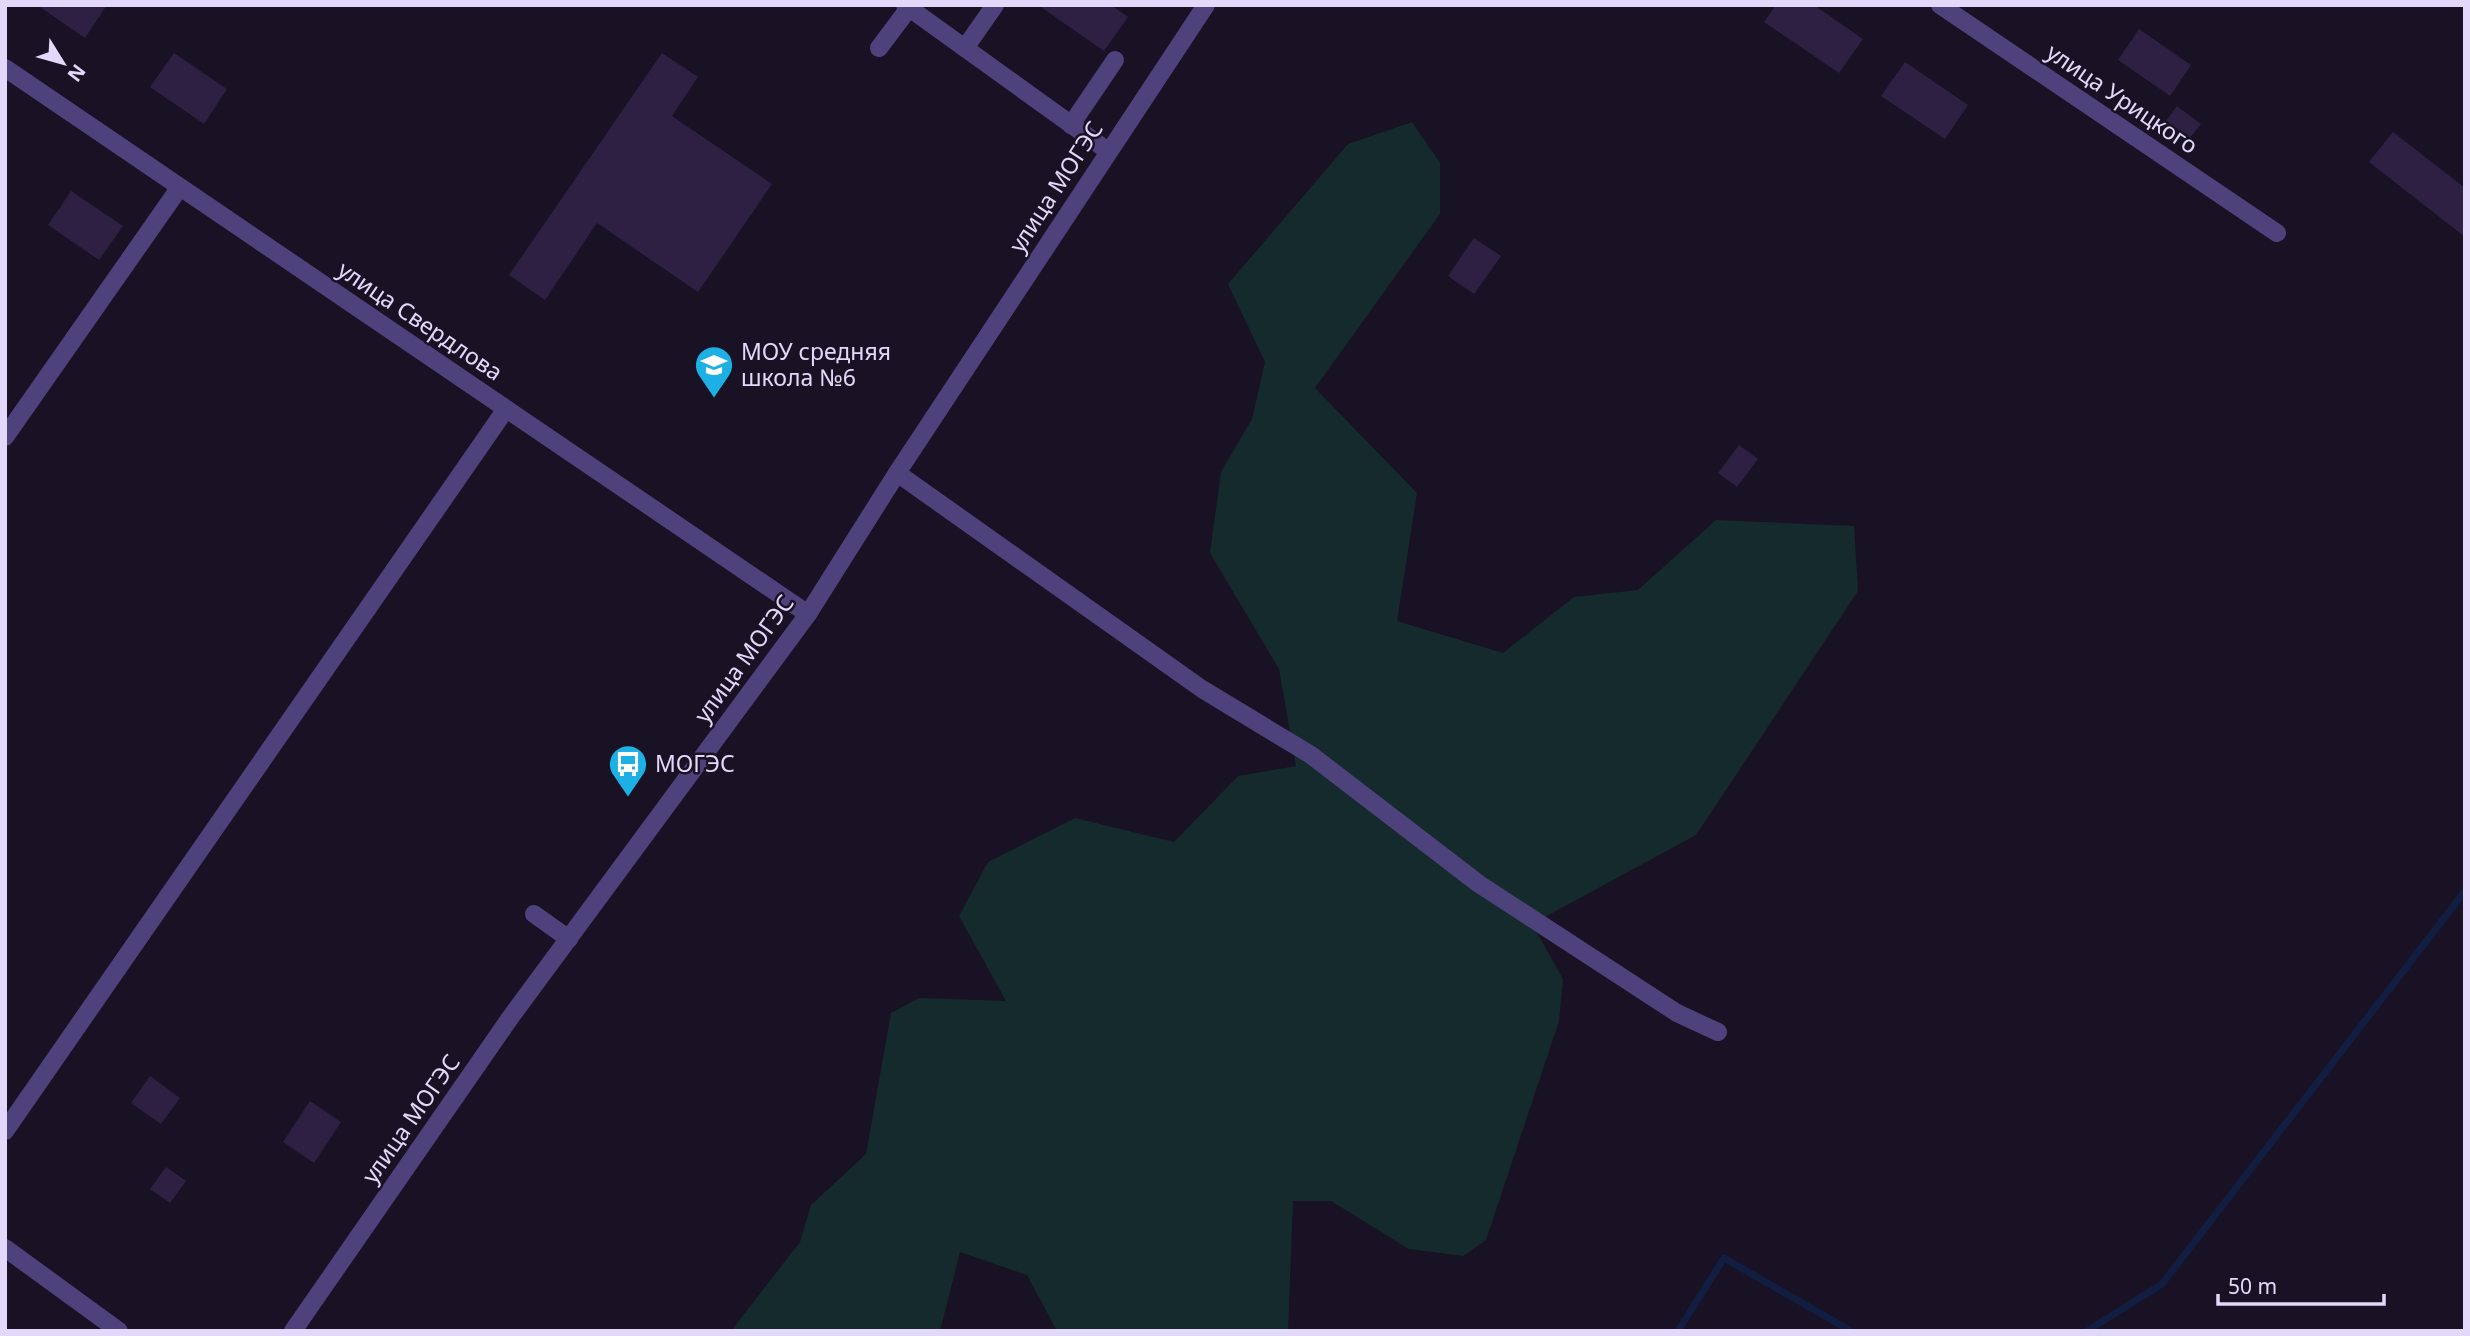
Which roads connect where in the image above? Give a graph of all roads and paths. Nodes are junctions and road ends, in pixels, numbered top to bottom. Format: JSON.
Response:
{"nodes":[{"id":1,"x":995,"y":5,"type":"edge"},
{"id":2,"x":1206,"y":5,"type":"edge"},
{"id":3,"x":1940,"y":5,"type":"edge"},
{"id":4,"x":907,"y":7,"type":"edge"},
{"id":5,"x":880,"y":48,"type":"dead end"},
{"id":6,"x":965,"y":48,"type":"junction"},
{"id":7,"x":1115,"y":60,"type":"dead end"},
{"id":8,"x":5,"y":68,"type":"edge"},
{"id":9,"x":1071,"y":125,"type":"junction"},
{"id":10,"x":1108,"y":151,"type":"junction"},
{"id":11,"x":180,"y":187,"type":"junction"},
{"id":12,"x":2277,"y":233,"type":"dead end"},
{"id":13,"x":506,"y":409,"type":"junction"},
{"id":14,"x":5,"y":437,"type":"edge"},
{"id":15,"x":897,"y":473,"type":"junction"},
{"id":16,"x":808,"y":614,"type":"junction"},
{"id":17,"x":534,"y":914,"type":"dead end"},
{"id":18,"x":569,"y":939,"type":"junction"},
{"id":19,"x":1718,"y":1032,"type":"dead end"},
{"id":20,"x":5,"y":1131,"type":"edge"},
{"id":21,"x":5,"y":1248,"type":"edge"},
{"id":22,"x":297,"y":1329,"type":"edge"},
{"id":23,"x":119,"y":1331,"type":"edge"}],
"edges":[{"from":1,"to":6,"type":"street"},
{"from":2,"to":10,"type":"street","name":"улица МОГЭС"},
{"from":3,"to":12,"type":"street","name":"улица Урицкого"},
{"from":4,"to":5,"type":"street"},
{"from":4,"to":6,"type":"street"},
{"from":6,"to":9,"type":"street"},
{"from":7,"to":9,"type":"street"},
{"from":8,"to":11,"type":"street","name":"улица Свердлова"},
{"from":9,"to":10,"type":"street"},
{"from":10,"to":15,"type":"street","name":"улица МОГЭС"},
{"from":11,"to":13,"type":"street","name":"улица Свердлова"},
{"from":11,"to":14,"type":"street"},
{"from":13,"to":16,"type":"street","name":"улица Свердлова"},
{"from":13,"to":20,"type":"street"},
{"from":15,"to":16,"type":"street","name":"улица МОГЭС"},
{"from":15,"to":19,"type":"street"},
{"from":16,"to":18,"type":"street","name":"улица МОГЭС"},
{"from":17,"to":18,"type":"street"},
{"from":18,"to":22,"type":"street","name":"улица МОГЭС"},
{"from":21,"to":23,"type":"street"}]}
